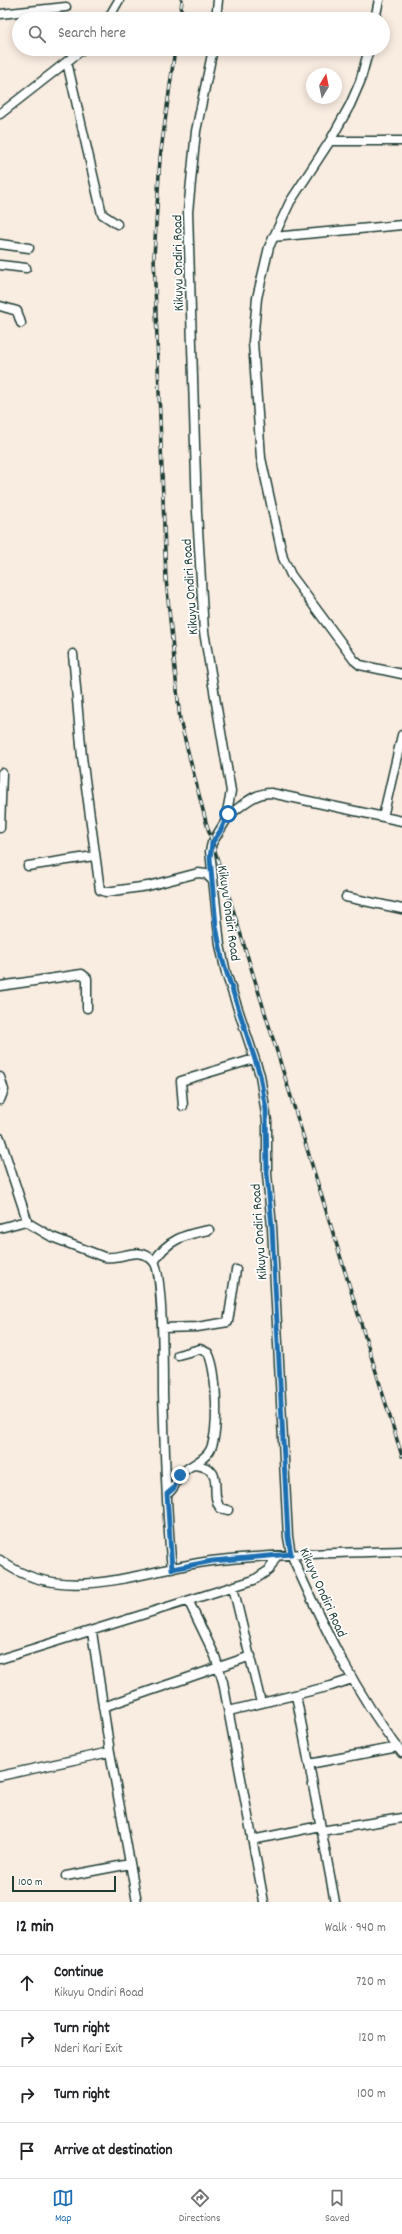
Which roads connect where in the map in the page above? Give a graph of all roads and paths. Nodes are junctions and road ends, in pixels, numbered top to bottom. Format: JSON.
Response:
{"nodes":[{"id":1,"x":119,"y":0,"type":"edge"},
{"id":2,"x":218,"y":0,"type":"edge"},
{"id":3,"x":378,"y":0,"type":"edge"},
{"id":4,"x":66,"y":7,"type":"dead end"},
{"id":5,"x":19,"y":12,"type":"edge"},
{"id":6,"x":112,"y":12,"type":"edge"},
{"id":7,"x":217,"y":12,"type":"edge"},
{"id":8,"x":376,"y":12,"type":"edge"},
{"id":9,"x":12,"y":13,"type":"edge"},
{"id":10,"x":0,"y":14,"type":"edge"},
{"id":11,"x":74,"y":56,"type":"edge"},
{"id":12,"x":212,"y":56,"type":"edge"},
{"id":13,"x":367,"y":56,"type":"edge"},
{"id":14,"x":67,"y":62,"type":"junction"},
{"id":15,"x":0,"y":114,"type":"edge"},
{"id":16,"x":330,"y":141,"type":"junction"},
{"id":17,"x":402,"y":141,"type":"edge"},
{"id":18,"x":117,"y":224,"type":"dead end"},
{"id":19,"x":402,"y":225,"type":"edge"},
{"id":20,"x":273,"y":237,"type":"junction"},
{"id":21,"x":0,"y":244,"type":"edge"},
{"id":22,"x":29,"y":248,"type":"dead end"},
{"id":23,"x":0,"y":265,"type":"edge"},
{"id":24,"x":26,"y":268,"type":"dead end"},
{"id":25,"x":0,"y":306,"type":"edge"},
{"id":26,"x":21,"y":323,"type":"dead end"},
{"id":27,"x":73,"y":654,"type":"dead end"},
{"id":28,"x":402,"y":674,"type":"edge"},
{"id":29,"x":402,"y":735,"type":"edge"},
{"id":30,"x":2,"y":773,"type":"dead end"},
{"id":31,"x":228,"y":816,"type":"junction"},
{"id":32,"x":383,"y":817,"type":"junction"},
{"id":33,"x":402,"y":821,"type":"edge"},
{"id":34,"x":0,"y":828,"type":"edge"},
{"id":35,"x":94,"y":856,"type":"junction"},
{"id":36,"x":28,"y":866,"type":"dead end"},
{"id":37,"x":212,"y":880,"type":"junction"},
{"id":38,"x":346,"y":897,"type":"dead end"},
{"id":39,"x":402,"y":909,"type":"edge"},
{"id":40,"x":0,"y":986,"type":"edge"},
{"id":41,"x":87,"y":1008,"type":"dead end"},
{"id":42,"x":254,"y":1059,"type":"junction"},
{"id":43,"x":0,"y":1077,"type":"edge"},
{"id":44,"x":0,"y":1100,"type":"edge"},
{"id":45,"x":183,"y":1106,"type":"dead end"},
{"id":46,"x":0,"y":1138,"type":"edge"},
{"id":47,"x":26,"y":1221,"type":"junction"},
{"id":48,"x":0,"y":1228,"type":"edge"},
{"id":49,"x":209,"y":1230,"type":"dead end"},
{"id":50,"x":154,"y":1262,"type":"junction"},
{"id":51,"x":236,"y":1270,"type":"dead end"},
{"id":52,"x":162,"y":1328,"type":"junction"},
{"id":53,"x":178,"y":1355,"type":"dead end"},
{"id":54,"x":194,"y":1465,"type":"junction"},
{"id":55,"x":167,"y":1494,"type":"junction"},
{"id":56,"x":228,"y":1510,"type":"dead end"},
{"id":57,"x":402,"y":1552,"type":"edge"},
{"id":58,"x":291,"y":1554,"type":"junction"},
{"id":59,"x":276,"y":1556,"type":"junction"},
{"id":60,"x":0,"y":1560,"type":"edge"},
{"id":61,"x":172,"y":1569,"type":"junction"},
{"id":62,"x":233,"y":1588,"type":"junction"},
{"id":63,"x":189,"y":1602,"type":"junction"},
{"id":64,"x":92,"y":1632,"type":"junction"},
{"id":65,"x":251,"y":1656,"type":"junction"},
{"id":66,"x":0,"y":1659,"type":"edge"},
{"id":67,"x":218,"y":1666,"type":"junction"},
{"id":68,"x":352,"y":1679,"type":"junction"},
{"id":69,"x":296,"y":1695,"type":"junction"},
{"id":70,"x":261,"y":1703,"type":"junction"},
{"id":71,"x":103,"y":1707,"type":"junction"},
{"id":72,"x":229,"y":1711,"type":"junction"},
{"id":73,"x":400,"y":1750,"type":"edge"},
{"id":74,"x":110,"y":1752,"type":"junction"},
{"id":75,"x":310,"y":1764,"type":"junction"},
{"id":76,"x":0,"y":1776,"type":"edge"},
{"id":77,"x":402,"y":1818,"type":"edge"},
{"id":78,"x":320,"y":1828,"type":"junction"},
{"id":79,"x":252,"y":1840,"type":"junction"},
{"id":80,"x":130,"y":1864,"type":"junction"},
{"id":81,"x":66,"y":1876,"type":"dead end"},
{"id":82,"x":137,"y":1902,"type":"edge"},
{"id":83,"x":264,"y":1902,"type":"edge"},
{"id":84,"x":335,"y":1902,"type":"edge"}],
"edges":[{"from":1,"to":6,"type":"street"},
{"from":2,"to":7,"type":"street"},
{"from":3,"to":8,"type":"street"},
{"from":4,"to":5,"type":"street"},
{"from":9,"to":10,"type":"street"},
{"from":11,"to":14,"type":"street"},
{"from":12,"to":31,"type":"street","name":"Kikuyu Ondiri Road"},
{"from":13,"to":16,"type":"street"},
{"from":14,"to":15,"type":"street"},
{"from":14,"to":18,"type":"street"},
{"from":16,"to":17,"type":"street"},
{"from":16,"to":20,"type":"street"},
{"from":19,"to":20,"type":"street"},
{"from":20,"to":28,"type":"street"},
{"from":21,"to":22,"type":"street"},
{"from":23,"to":24,"type":"street"},
{"from":25,"to":26,"type":"street"},
{"from":27,"to":35,"type":"street"},
{"from":29,"to":32,"type":"street"},
{"from":30,"to":34,"type":"street"},
{"from":31,"to":32,"type":"street"},
{"from":31,"to":37,"type":"street","name":"Kikuyu Ondiri Road"},
{"from":32,"to":33,"type":"street"},
{"from":35,"to":36,"type":"street"},
{"from":35,"to":37,"type":"street"},
{"from":37,"to":42,"type":"street","name":"Kikuyu Ondiri Road"},
{"from":38,"to":39,"type":"street"},
{"from":40,"to":41,"type":"street"},
{"from":42,"to":45,"type":"street"},
{"from":42,"to":58,"type":"street","name":"Kikuyu Ondiri Road"},
{"from":43,"to":44,"type":"street"},
{"from":46,"to":47,"type":"street"},
{"from":47,"to":48,"type":"street"},
{"from":47,"to":50,"type":"street"},
{"from":49,"to":50,"type":"street"},
{"from":50,"to":52,"type":"street"},
{"from":51,"to":52,"type":"street"},
{"from":52,"to":55,"type":"street"},
{"from":53,"to":54,"type":"street"},
{"from":54,"to":55,"type":"street"},
{"from":54,"to":56,"type":"street"},
{"from":55,"to":61,"type":"street"},
{"from":57,"to":58,"type":"street"},
{"from":58,"to":59,"type":"street"},
{"from":58,"to":68,"type":"street","name":"Kikuyu Ondiri Road"},
{"from":59,"to":61,"type":"street"},
{"from":59,"to":62,"type":"street"},
{"from":60,"to":61,"type":"street"},
{"from":62,"to":63,"type":"street"},
{"from":62,"to":65,"type":"street"},
{"from":63,"to":64,"type":"street"},
{"from":63,"to":67,"type":"street"},
{"from":64,"to":66,"type":"street"},
{"from":64,"to":71,"type":"street"},
{"from":65,"to":67,"type":"street"},
{"from":65,"to":70,"type":"street"},
{"from":67,"to":71,"type":"street"},
{"from":67,"to":72,"type":"street"},
{"from":68,"to":69,"type":"street"},
{"from":68,"to":73,"type":"street","name":"Kikuyu Ondiri Road"},
{"from":69,"to":70,"type":"street"},
{"from":69,"to":75,"type":"street"},
{"from":70,"to":72,"type":"street"},
{"from":71,"to":74,"type":"street"},
{"from":72,"to":79,"type":"street"},
{"from":73,"to":75,"type":"street"},
{"from":74,"to":76,"type":"street"},
{"from":74,"to":80,"type":"street"},
{"from":75,"to":78,"type":"street"},
{"from":77,"to":78,"type":"street"},
{"from":78,"to":79,"type":"street"},
{"from":78,"to":84,"type":"street"},
{"from":79,"to":83,"type":"street"},
{"from":80,"to":81,"type":"street"},
{"from":80,"to":82,"type":"street"}]}
